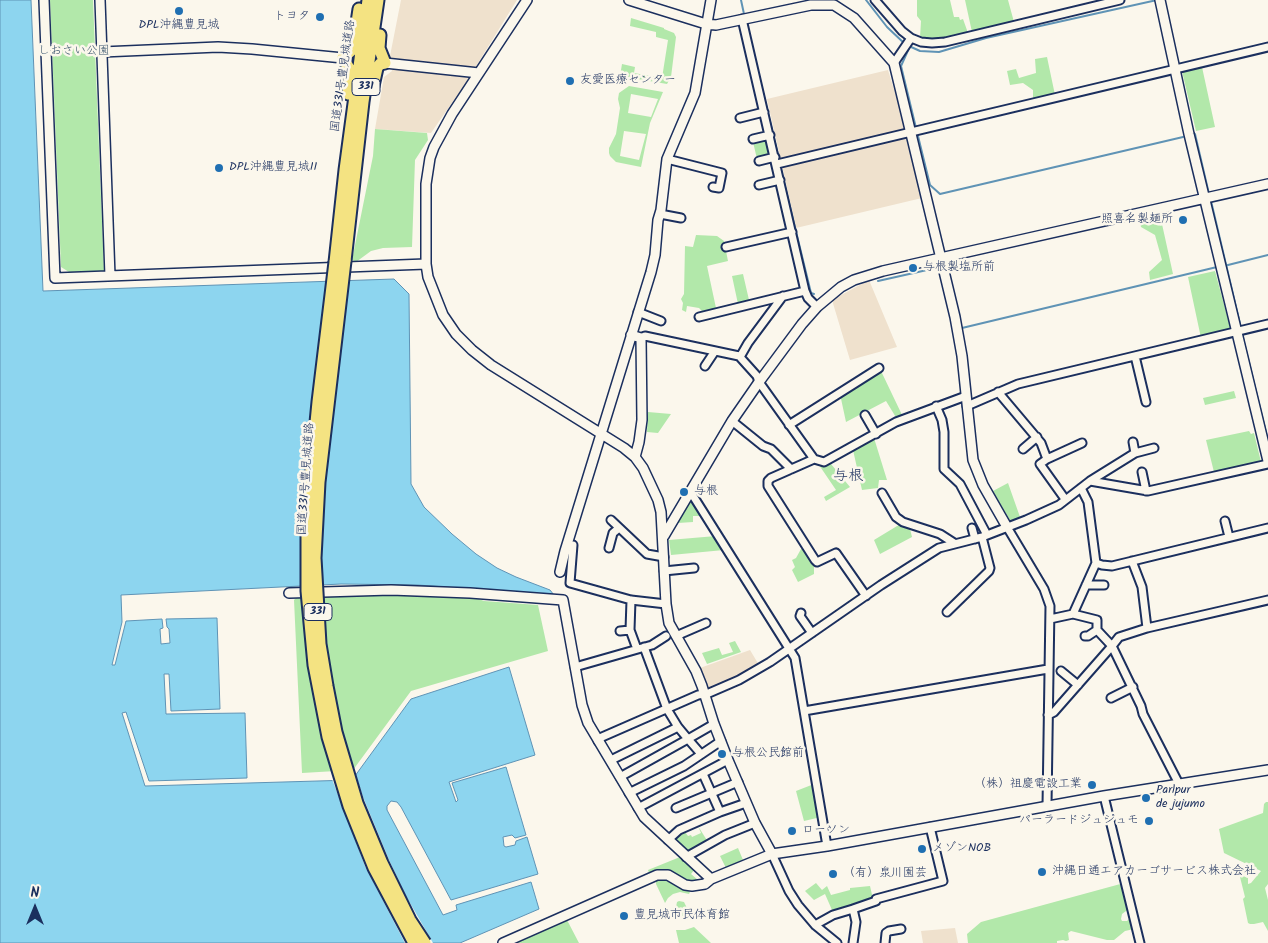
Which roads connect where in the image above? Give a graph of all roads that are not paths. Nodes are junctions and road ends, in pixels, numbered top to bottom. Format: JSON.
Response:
{"nodes":[{"id":1,"x":44,"y":0,"type":"edge"},
{"id":2,"x":100,"y":0,"type":"edge"},
{"id":3,"x":360,"y":0,"type":"edge"},
{"id":4,"x":368,"y":0,"type":"edge"},
{"id":5,"x":378,"y":0,"type":"edge"},
{"id":6,"x":386,"y":0,"type":"edge"},
{"id":7,"x":527,"y":0,"type":"edge"},
{"id":8,"x":629,"y":0,"type":"edge"},
{"id":9,"x":711,"y":0,"type":"edge"},
{"id":10,"x":875,"y":0,"type":"edge"},
{"id":11,"x":1120,"y":0,"type":"edge"},
{"id":12,"x":1160,"y":0,"type":"edge"},
{"id":13,"x":742,"y":19,"type":"junction"},
{"id":14,"x":706,"y":24,"type":"junction"},
{"id":15,"x":910,"y":38,"type":"junction"},
{"id":16,"x":1268,"y":47,"type":"edge"},
{"id":17,"x":102,"y":52,"type":"junction"},
{"id":18,"x":343,"y":58,"type":"junction"},
{"id":19,"x":385,"y":63,"type":"junction"},
{"id":20,"x":894,"y":63,"type":"junction"},
{"id":21,"x":1175,"y":69,"type":"junction"},
{"id":22,"x":479,"y":73,"type":"junction"},
{"id":23,"x":764,"y":112,"type":"junction"},
{"id":24,"x":740,"y":118,"type":"dead end"},
{"id":25,"x":911,"y":132,"type":"junction"},
{"id":26,"x":770,"y":135,"type":"junction"},
{"id":27,"x":753,"y":139,"type":"dead end"},
{"id":28,"x":667,"y":159,"type":"junction"},
{"id":29,"x":759,"y":161,"type":"dead end"},
{"id":30,"x":776,"y":161,"type":"junction"},
{"id":31,"x":350,"y":172,"type":"junction"},
{"id":32,"x":780,"y":180,"type":"junction"},
{"id":33,"x":1268,"y":184,"type":"edge"},
{"id":34,"x":758,"y":185,"type":"dead end"},
{"id":35,"x":713,"y":187,"type":"dead end"},
{"id":36,"x":1205,"y":199,"type":"junction"},
{"id":37,"x":660,"y":214,"type":"junction"},
{"id":38,"x":681,"y":218,"type":"dead end"},
{"id":39,"x":792,"y":232,"type":"junction"},
{"id":40,"x":726,"y":247,"type":"dead end"},
{"id":41,"x":942,"y":259,"type":"junction"},
{"id":42,"x":340,"y":262,"type":"junction"},
{"id":43,"x":426,"y":264,"type":"junction"},
{"id":44,"x":110,"y":276,"type":"junction"},
{"id":45,"x":805,"y":291,"type":"junction"},
{"id":46,"x":783,"y":296,"type":"junction"},
{"id":47,"x":817,"y":307,"type":"junction"},
{"id":48,"x":638,"y":312,"type":"junction"},
{"id":49,"x":699,"y":317,"type":"dead end"},
{"id":50,"x":661,"y":321,"type":"dead end"},
{"id":51,"x":1268,"y":324,"type":"edge"},
{"id":52,"x":1237,"y":332,"type":"junction"},
{"id":53,"x":631,"y":334,"type":"junction"},
{"id":54,"x":641,"y":338,"type":"junction"},
{"id":55,"x":715,"y":350,"type":"junction"},
{"id":56,"x":1135,"y":356,"type":"junction"},
{"id":57,"x":740,"y":357,"type":"junction"},
{"id":58,"x":705,"y":366,"type":"dead end"},
{"id":59,"x":878,"y":368,"type":"dead end"},
{"id":60,"x":759,"y":382,"type":"junction"},
{"id":61,"x":998,"y":392,"type":"junction"},
{"id":62,"x":966,"y":396,"type":"junction"},
{"id":63,"x":1146,"y":402,"type":"dead end"},
{"id":64,"x":936,"y":406,"type":"junction"},
{"id":65,"x":967,"y":406,"type":"junction"},
{"id":66,"x":865,"y":415,"type":"dead end"},
{"id":67,"x":732,"y":421,"type":"junction"},
{"id":68,"x":789,"y":425,"type":"junction"},
{"id":69,"x":601,"y":433,"type":"junction"},
{"id":70,"x":876,"y":434,"type":"junction"},
{"id":71,"x":1037,"y":437,"type":"junction"},
{"id":72,"x":1133,"y":442,"type":"dead end"},
{"id":73,"x":1082,"y":443,"type":"dead end"},
{"id":74,"x":1154,"y":448,"type":"dead end"},
{"id":75,"x":1023,"y":449,"type":"dead end"},
{"id":76,"x":1135,"y":453,"type":"junction"},
{"id":77,"x":635,"y":457,"type":"junction"},
{"id":78,"x":814,"y":459,"type":"junction"},
{"id":79,"x":1047,"y":459,"type":"junction"},
{"id":80,"x":1268,"y":462,"type":"edge"},
{"id":81,"x":791,"y":469,"type":"junction"},
{"id":82,"x":1142,"y":472,"type":"dead end"},
{"id":83,"x":1090,"y":481,"type":"junction"},
{"id":84,"x":1081,"y":488,"type":"junction"},
{"id":85,"x":1146,"y":490,"type":"junction"},
{"id":86,"x":690,"y":491,"type":"junction"},
{"id":87,"x":882,"y":493,"type":"dead end"},
{"id":88,"x":1066,"y":499,"type":"junction"},
{"id":89,"x":681,"y":506,"type":"junction"},
{"id":90,"x":661,"y":512,"type":"junction"},
{"id":91,"x":611,"y":520,"type":"dead end"},
{"id":92,"x":1225,"y":521,"type":"dead end"},
{"id":93,"x":1006,"y":527,"type":"junction"},
{"id":94,"x":619,"y":528,"type":"junction"},
{"id":95,"x":972,"y":528,"type":"dead end"},
{"id":96,"x":1268,"y":528,"type":"edge"},
{"id":97,"x":663,"y":536,"type":"junction"},
{"id":98,"x":981,"y":537,"type":"junction"},
{"id":99,"x":1229,"y":538,"type":"junction"},
{"id":100,"x":954,"y":543,"type":"junction"},
{"id":101,"x":573,"y":545,"type":"dead end"},
{"id":102,"x":609,"y":548,"type":"dead end"},
{"id":103,"x":664,"y":557,"type":"junction"},
{"id":104,"x":1132,"y":561,"type":"junction"},
{"id":105,"x":1096,"y":563,"type":"junction"},
{"id":106,"x":694,"y":568,"type":"dead end"},
{"id":107,"x":664,"y":571,"type":"junction"},
{"id":108,"x":560,"y":572,"type":"dead end"},
{"id":109,"x":1086,"y":585,"type":"junction"},
{"id":110,"x":1104,"y":585,"type":"dead end"},
{"id":111,"x":289,"y":593,"type":"dead end"},
{"id":112,"x":866,"y":596,"type":"junction"},
{"id":113,"x":631,"y":600,"type":"junction"},
{"id":114,"x":1268,"y":600,"type":"edge"},
{"id":115,"x":666,"y":604,"type":"junction"},
{"id":116,"x":947,"y":612,"type":"dead end"},
{"id":117,"x":801,"y":613,"type":"dead end"},
{"id":118,"x":1073,"y":614,"type":"junction"},
{"id":119,"x":1050,"y":619,"type":"junction"},
{"id":120,"x":706,"y":623,"type":"dead end"},
{"id":121,"x":1147,"y":628,"type":"junction"},
{"id":122,"x":630,"y":630,"type":"junction"},
{"id":123,"x":1097,"y":630,"type":"junction"},
{"id":124,"x":620,"y":632,"type":"dead end"},
{"id":125,"x":812,"y":633,"type":"junction"},
{"id":126,"x":666,"y":636,"type":"dead end"},
{"id":127,"x":676,"y":636,"type":"junction"},
{"id":128,"x":1085,"y":636,"type":"dead end"},
{"id":129,"x":1112,"y":646,"type":"junction"},
{"id":130,"x":641,"y":648,"type":"junction"},
{"id":131,"x":789,"y":648,"type":"junction"},
{"id":132,"x":575,"y":667,"type":"junction"},
{"id":133,"x":1048,"y":669,"type":"junction"},
{"id":134,"x":1061,"y":671,"type":"dead end"},
{"id":135,"x":1078,"y":685,"type":"junction"},
{"id":136,"x":1132,"y":687,"type":"junction"},
{"id":137,"x":704,"y":695,"type":"junction"},
{"id":138,"x":1111,"y":698,"type":"dead end"},
{"id":139,"x":667,"y":709,"type":"junction"},
{"id":140,"x":804,"y":711,"type":"junction"},
{"id":141,"x":1048,"y":715,"type":"junction"},
{"id":142,"x":714,"y":724,"type":"junction"},
{"id":143,"x":678,"y":727,"type":"junction"},
{"id":144,"x":688,"y":739,"type":"junction"},
{"id":145,"x":598,"y":741,"type":"junction"},
{"id":146,"x":721,"y":741,"type":"junction"},
{"id":147,"x":701,"y":754,"type":"junction"},
{"id":148,"x":611,"y":760,"type":"junction"},
{"id":149,"x":728,"y":760,"type":"junction"},
{"id":150,"x":1268,"y":770,"type":"edge"},
{"id":151,"x":703,"y":774,"type":"junction"},
{"id":152,"x":620,"y":777,"type":"junction"},
{"id":153,"x":738,"y":782,"type":"junction"},
{"id":154,"x":1179,"y":784,"type":"junction"},
{"id":155,"x":629,"y":793,"type":"junction"},
{"id":156,"x":712,"y":793,"type":"junction"},
{"id":157,"x":1104,"y":796,"type":"junction"},
{"id":158,"x":746,"y":803,"type":"junction"},
{"id":159,"x":1047,"y":806,"type":"junction"},
{"id":160,"x":638,"y":808,"type":"junction"},
{"id":161,"x":676,"y":808,"type":"dead end"},
{"id":162,"x":720,"y":812,"type":"junction"},
{"id":163,"x":755,"y":823,"type":"junction"},
{"id":164,"x":930,"y":827,"type":"junction"},
{"id":165,"x":668,"y":840,"type":"junction"},
{"id":166,"x":827,"y":846,"type":"junction"},
{"id":167,"x":772,"y":854,"type":"junction"},
{"id":168,"x":686,"y":857,"type":"junction"},
{"id":169,"x":711,"y":879,"type":"junction"},
{"id":170,"x":852,"y":909,"type":"junction"},
{"id":171,"x":815,"y":925,"type":"junction"},
{"id":172,"x":901,"y":929,"type":"dead end"},
{"id":173,"x":414,"y":943,"type":"edge"},
{"id":174,"x":425,"y":943,"type":"edge"},
{"id":175,"x":503,"y":943,"type":"edge"},
{"id":176,"x":837,"y":943,"type":"edge"},
{"id":177,"x":854,"y":943,"type":"edge"},
{"id":178,"x":885,"y":943,"type":"edge"},
{"id":179,"x":1140,"y":943,"type":"edge"}],
"edges":[{"from":1,"to":44,"type":"street"},
{"from":2,"to":17,"type":"street"},
{"from":3,"to":18,"type":"highway"},
{"from":4,"to":31,"type":"highway","name":"国道331号豊見城道路","number":"331"},
{"from":5,"to":31,"type":"highway","name":"国道331号豊見城道路","number":"331"},
{"from":6,"to":19,"type":"highway"},
{"from":7,"to":22,"type":"street"},
{"from":8,"to":14,"type":"street"},
{"from":9,"to":14,"type":"street"},
{"from":10,"to":15,"type":"street"},
{"from":11,"to":15,"type":"street"},
{"from":12,"to":21,"type":"street"},
{"from":13,"to":14,"type":"street"},
{"from":13,"to":20,"type":"street"},
{"from":13,"to":23,"type":"street"},
{"from":14,"to":28,"type":"street"},
{"from":15,"to":20,"type":"street"},
{"from":16,"to":21,"type":"street"},
{"from":17,"to":18,"type":"street"},
{"from":17,"to":44,"type":"street"},
{"from":18,"to":31,"type":"highway"},
{"from":19,"to":22,"type":"street"},
{"from":19,"to":31,"type":"highway"},
{"from":20,"to":25,"type":"street"},
{"from":21,"to":25,"type":"street"},
{"from":21,"to":36,"type":"street"},
{"from":22,"to":43,"type":"street"},
{"from":23,"to":24,"type":"street"},
{"from":23,"to":26,"type":"street"},
{"from":25,"to":30,"type":"street"},
{"from":25,"to":41,"type":"street"},
{"from":26,"to":27,"type":"street"},
{"from":26,"to":30,"type":"street"},
{"from":28,"to":35,"type":"street"},
{"from":28,"to":37,"type":"street"},
{"from":29,"to":30,"type":"street"},
{"from":30,"to":32,"type":"street"},
{"from":31,"to":42,"type":"highway","name":"国道331号豊見城道路","number":"331"},
{"from":32,"to":34,"type":"street"},
{"from":32,"to":39,"type":"street"},
{"from":33,"to":36,"type":"street"},
{"from":36,"to":41,"type":"street"},
{"from":36,"to":52,"type":"street"},
{"from":37,"to":38,"type":"street"},
{"from":37,"to":48,"type":"street"},
{"from":39,"to":40,"type":"street"},
{"from":39,"to":45,"type":"street"},
{"from":41,"to":47,"type":"street"},
{"from":41,"to":62,"type":"street"},
{"from":42,"to":173,"type":"highway","name":"国道331号豊見城道路","number":"331","bridge":true},
{"from":42,"to":174,"type":"highway","name":"国道331号豊見城道路","number":"331","bridge":true},
{"from":43,"to":44,"type":"street"},
{"from":43,"to":69,"type":"street"},
{"from":45,"to":46,"type":"street"},
{"from":45,"to":47,"type":"street"},
{"from":46,"to":49,"type":"street"},
{"from":46,"to":57,"type":"street"},
{"from":47,"to":60,"type":"street"},
{"from":48,"to":50,"type":"street"},
{"from":48,"to":53,"type":"street"},
{"from":51,"to":52,"type":"street"},
{"from":52,"to":56,"type":"street"},
{"from":52,"to":80,"type":"street"},
{"from":53,"to":54,"type":"street"},
{"from":53,"to":69,"type":"street"},
{"from":54,"to":55,"type":"street"},
{"from":54,"to":77,"type":"street"},
{"from":55,"to":57,"type":"street"},
{"from":55,"to":58,"type":"street"},
{"from":56,"to":61,"type":"street"},
{"from":56,"to":63,"type":"street"},
{"from":57,"to":60,"type":"street"},
{"from":59,"to":68,"type":"street"},
{"from":60,"to":67,"type":"street"},
{"from":60,"to":68,"type":"street"},
{"from":61,"to":65,"type":"street"},
{"from":61,"to":71,"type":"street"},
{"from":62,"to":64,"type":"street"},
{"from":62,"to":65,"type":"street"},
{"from":64,"to":70,"type":"street"},
{"from":64,"to":98,"type":"street"},
{"from":65,"to":93,"type":"street"},
{"from":66,"to":70,"type":"street"},
{"from":67,"to":81,"type":"street"},
{"from":67,"to":86,"type":"street"},
{"from":68,"to":78,"type":"street"},
{"from":69,"to":77,"type":"street"},
{"from":69,"to":108,"type":"street"},
{"from":70,"to":78,"type":"street"},
{"from":71,"to":75,"type":"street"},
{"from":71,"to":79,"type":"street"},
{"from":72,"to":76,"type":"street"},
{"from":73,"to":79,"type":"street"},
{"from":74,"to":76,"type":"street"},
{"from":76,"to":83,"type":"street"},
{"from":77,"to":90,"type":"street"},
{"from":78,"to":81,"type":"street"},
{"from":79,"to":88,"type":"street"},
{"from":80,"to":85,"type":"street"},
{"from":81,"to":112,"type":"street"},
{"from":82,"to":85,"type":"street"},
{"from":83,"to":84,"type":"street"},
{"from":83,"to":85,"type":"street"},
{"from":84,"to":88,"type":"street"},
{"from":84,"to":105,"type":"street"},
{"from":86,"to":89,"type":"street"},
{"from":86,"to":131,"type":"street"},
{"from":87,"to":100,"type":"street"},
{"from":88,"to":93,"type":"street"},
{"from":89,"to":90,"type":"street"},
{"from":89,"to":97,"type":"street"},
{"from":90,"to":97,"type":"street"},
{"from":91,"to":94,"type":"street"},
{"from":92,"to":99,"type":"street"},
{"from":93,"to":98,"type":"street"},
{"from":93,"to":119,"type":"street"},
{"from":94,"to":102,"type":"street"},
{"from":94,"to":103,"type":"street"},
{"from":95,"to":98,"type":"street"},
{"from":96,"to":99,"type":"street"},
{"from":97,"to":103,"type":"street"},
{"from":98,"to":100,"type":"street"},
{"from":98,"to":116,"type":"street"},
{"from":99,"to":104,"type":"street"},
{"from":100,"to":112,"type":"street"},
{"from":101,"to":113,"type":"street"},
{"from":103,"to":107,"type":"street"},
{"from":104,"to":105,"type":"street"},
{"from":104,"to":121,"type":"street"},
{"from":105,"to":109,"type":"street"},
{"from":106,"to":107,"type":"street"},
{"from":107,"to":115,"type":"street"},
{"from":109,"to":110,"type":"street"},
{"from":109,"to":118,"type":"street"},
{"from":111,"to":132,"type":"street"},
{"from":112,"to":125,"type":"street"},
{"from":113,"to":115,"type":"street"},
{"from":113,"to":122,"type":"street"},
{"from":114,"to":121,"type":"street"},
{"from":115,"to":127,"type":"street"},
{"from":117,"to":125,"type":"street"},
{"from":118,"to":119,"type":"street"},
{"from":118,"to":123,"type":"street"},
{"from":119,"to":133,"type":"street"},
{"from":120,"to":127,"type":"street"},
{"from":121,"to":129,"type":"street"},
{"from":122,"to":124,"type":"street"},
{"from":122,"to":130,"type":"street"},
{"from":123,"to":128,"type":"street"},
{"from":123,"to":129,"type":"street"},
{"from":125,"to":131,"type":"street"},
{"from":126,"to":130,"type":"street"},
{"from":127,"to":137,"type":"street"},
{"from":129,"to":135,"type":"street"},
{"from":129,"to":136,"type":"street"},
{"from":130,"to":132,"type":"street"},
{"from":130,"to":139,"type":"street"},
{"from":131,"to":137,"type":"street"},
{"from":131,"to":140,"type":"street"},
{"from":132,"to":145,"type":"street"},
{"from":133,"to":140,"type":"street"},
{"from":133,"to":141,"type":"street"},
{"from":134,"to":135,"type":"street"},
{"from":135,"to":141,"type":"street"},
{"from":136,"to":138,"type":"street"},
{"from":136,"to":154,"type":"street"},
{"from":137,"to":139,"type":"street"},
{"from":137,"to":142,"type":"street"},
{"from":139,"to":143,"type":"street"},
{"from":139,"to":145,"type":"street"},
{"from":140,"to":166,"type":"street"},
{"from":141,"to":159,"type":"street"},
{"from":142,"to":144,"type":"street"},
{"from":142,"to":146,"type":"street"},
{"from":143,"to":144,"type":"street"},
{"from":143,"to":148,"type":"street"},
{"from":144,"to":147,"type":"street"},
{"from":144,"to":152,"type":"street"},
{"from":145,"to":148,"type":"street"},
{"from":146,"to":147,"type":"street"},
{"from":146,"to":149,"type":"street"},
{"from":147,"to":155,"type":"street"},
{"from":148,"to":152,"type":"street"},
{"from":149,"to":151,"type":"street"},
{"from":149,"to":153,"type":"street"},
{"from":150,"to":154,"type":"street"},
{"from":151,"to":156,"type":"street"},
{"from":151,"to":160,"type":"street"},
{"from":152,"to":155,"type":"street"},
{"from":153,"to":156,"type":"street"},
{"from":153,"to":158,"type":"street"},
{"from":154,"to":157,"type":"street"},
{"from":155,"to":160,"type":"street"},
{"from":156,"to":161,"type":"street"},
{"from":156,"to":162,"type":"street"},
{"from":157,"to":159,"type":"street"},
{"from":157,"to":179,"type":"street"},
{"from":158,"to":162,"type":"street"},
{"from":158,"to":163,"type":"street"},
{"from":159,"to":164,"type":"street"},
{"from":160,"to":165,"type":"street"},
{"from":162,"to":165,"type":"street"},
{"from":163,"to":167,"type":"street"},
{"from":163,"to":168,"type":"street"},
{"from":164,"to":166,"type":"street"},
{"from":164,"to":170,"type":"street"},
{"from":165,"to":168,"type":"street"},
{"from":166,"to":167,"type":"street"},
{"from":167,"to":169,"type":"street"},
{"from":167,"to":171,"type":"street"},
{"from":168,"to":169,"type":"street"},
{"from":169,"to":175,"type":"street"},
{"from":170,"to":171,"type":"street"},
{"from":170,"to":177,"type":"street"},
{"from":171,"to":176,"type":"street"},
{"from":172,"to":178,"type":"street"}]}
